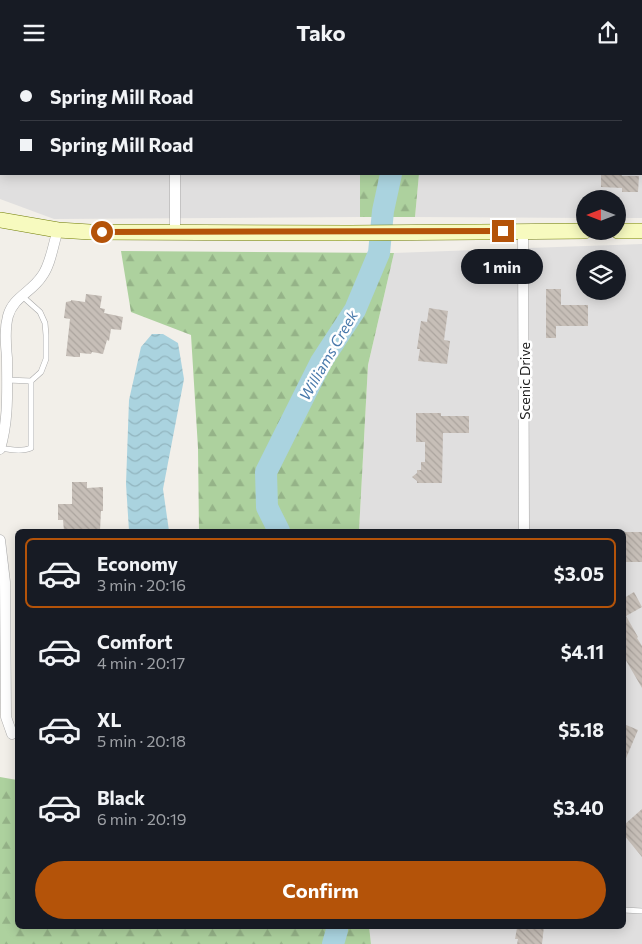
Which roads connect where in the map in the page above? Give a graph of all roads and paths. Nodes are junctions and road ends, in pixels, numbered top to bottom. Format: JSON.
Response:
{"nodes":[{"id":1,"x":175,"y":175,"type":"edge"},
{"id":2,"x":0,"y":220,"type":"edge"},
{"id":3,"x":58,"y":230,"type":"junction"},
{"id":4,"x":523,"y":231,"type":"junction"},
{"id":5,"x":576,"y":231,"type":"edge"},
{"id":6,"x":626,"y":231,"type":"edge"},
{"id":7,"x":642,"y":231,"type":"edge"},
{"id":8,"x":175,"y":233,"type":"junction"},
{"id":9,"x":22,"y":295,"type":"junction"},
{"id":10,"x":7,"y":380,"type":"junction"},
{"id":11,"x":31,"y":381,"type":"junction"},
{"id":12,"x":0,"y":448,"type":"edge"},
{"id":13,"x":524,"y":529,"type":"edge"},
{"id":14,"x":0,"y":540,"type":"edge"},
{"id":15,"x":12,"y":734,"type":"dead end"},
{"id":16,"x":626,"y":910,"type":"edge"},
{"id":17,"x":642,"y":911,"type":"edge"}],
"edges":[{"from":1,"to":8,"type":"street"},
{"from":2,"to":3,"type":"street"},
{"from":3,"to":8,"type":"street"},
{"from":3,"to":9,"type":"street"},
{"from":4,"to":5,"type":"street"},
{"from":4,"to":8,"type":"street"},
{"from":4,"to":13,"type":"street","name":"Scenic Drive"},
{"from":6,"to":7,"type":"street"},
{"from":9,"to":10,"type":"street"},
{"from":9,"to":11,"type":"lane"},
{"from":10,"to":11,"type":"lane"},
{"from":10,"to":12,"type":"street"},
{"from":11,"to":12,"type":"lane"},
{"from":14,"to":15,"type":"street"},
{"from":16,"to":17,"type":"lane"}]}
